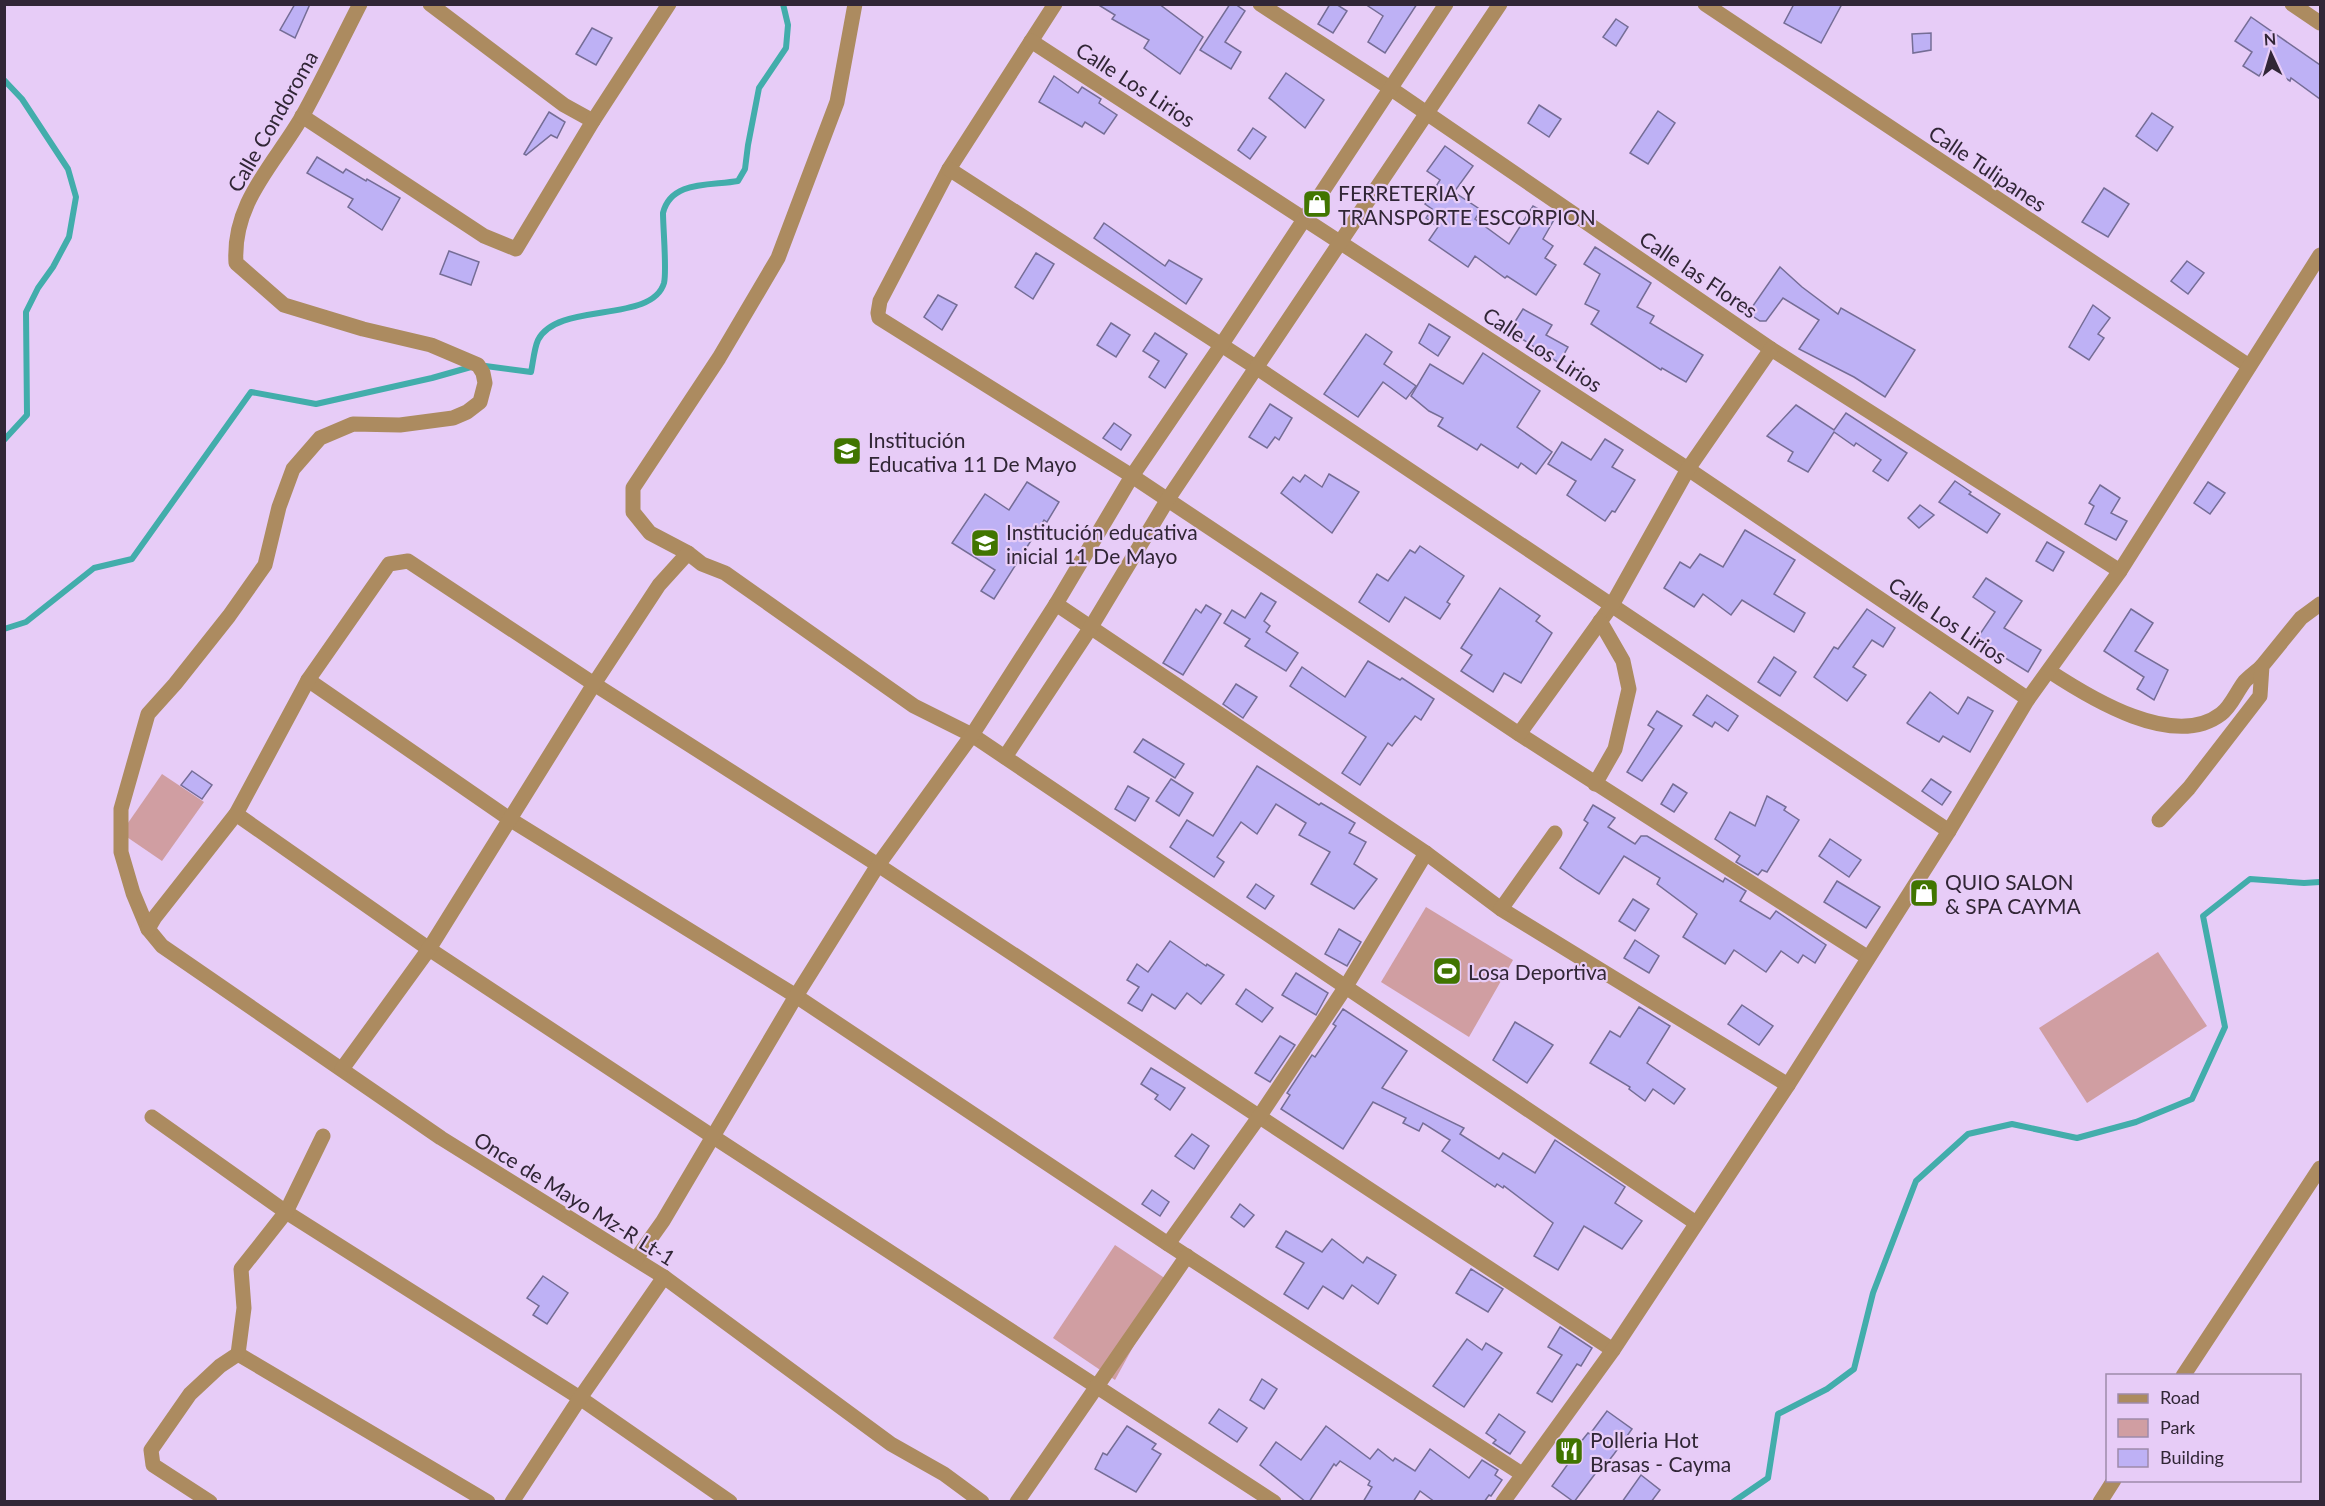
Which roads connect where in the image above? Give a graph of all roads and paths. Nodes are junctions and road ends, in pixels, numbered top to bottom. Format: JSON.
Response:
{"nodes":[{"id":1,"x":360,"y":4,"type":"edge"},
{"id":2,"x":430,"y":4,"type":"edge"},
{"id":3,"x":669,"y":4,"type":"edge"},
{"id":4,"x":855,"y":4,"type":"edge"},
{"id":5,"x":1055,"y":4,"type":"edge"},
{"id":6,"x":1260,"y":4,"type":"edge"},
{"id":7,"x":1446,"y":4,"type":"edge"},
{"id":8,"x":1500,"y":4,"type":"edge"},
{"id":9,"x":1705,"y":4,"type":"edge"},
{"id":10,"x":2292,"y":4,"type":"edge"},
{"id":11,"x":2320,"y":23,"type":"edge"},
{"id":12,"x":1031,"y":41,"type":"junction"},
{"id":13,"x":1390,"y":88,"type":"junction"},
{"id":14,"x":1428,"y":114,"type":"junction"},
{"id":15,"x":302,"y":116,"type":"junction"},
{"id":16,"x":593,"y":121,"type":"junction"},
{"id":17,"x":949,"y":169,"type":"junction"},
{"id":18,"x":1305,"y":219,"type":"junction"},
{"id":19,"x":1341,"y":242,"type":"junction"},
{"id":20,"x":2320,"y":255,"type":"edge"},
{"id":21,"x":1222,"y":344,"type":"junction"},
{"id":22,"x":1771,"y":349,"type":"junction"},
{"id":23,"x":2249,"y":366,"type":"junction"},
{"id":24,"x":1257,"y":368,"type":"junction"},
{"id":25,"x":1688,"y":469,"type":"junction"},
{"id":26,"x":1132,"y":476,"type":"junction"},
{"id":27,"x":1168,"y":500,"type":"junction"},
{"id":28,"x":688,"y":553,"type":"junction"},
{"id":29,"x":2120,"y":571,"type":"junction"},
{"id":30,"x":1056,"y":604,"type":"junction"},
{"id":31,"x":2320,"y":604,"type":"edge"},
{"id":32,"x":1612,"y":605,"type":"junction"},
{"id":33,"x":1600,"y":621,"type":"junction"},
{"id":34,"x":1091,"y":627,"type":"junction"},
{"id":35,"x":2262,"y":666,"type":"junction"},
{"id":36,"x":2049,"y":671,"type":"junction"},
{"id":37,"x":308,"y":680,"type":"junction"},
{"id":38,"x":594,"y":684,"type":"junction"},
{"id":39,"x":2028,"y":699,"type":"junction"},
{"id":40,"x":1519,"y":734,"type":"junction"},
{"id":41,"x":972,"y":735,"type":"junction"},
{"id":42,"x":1005,"y":758,"type":"junction"},
{"id":43,"x":1595,"y":784,"type":"junction"},
{"id":44,"x":236,"y":814,"type":"junction"},
{"id":45,"x":511,"y":820,"type":"junction"},
{"id":46,"x":2159,"y":820,"type":"dead end"},
{"id":47,"x":1949,"y":831,"type":"junction"},
{"id":48,"x":1555,"y":833,"type":"dead end"},
{"id":49,"x":1426,"y":853,"type":"junction"},
{"id":50,"x":878,"y":865,"type":"junction"},
{"id":51,"x":1501,"y":909,"type":"junction"},
{"id":52,"x":148,"y":929,"type":"junction"},
{"id":53,"x":429,"y":949,"type":"junction"},
{"id":54,"x":1867,"y":957,"type":"junction"},
{"id":55,"x":1345,"y":988,"type":"junction"},
{"id":56,"x":796,"y":996,"type":"junction"},
{"id":57,"x":342,"y":1070,"type":"junction"},
{"id":58,"x":1788,"y":1085,"type":"junction"},
{"id":59,"x":152,"y":1117,"type":"dead end"},
{"id":60,"x":1259,"y":1117,"type":"junction"},
{"id":61,"x":323,"y":1136,"type":"dead end"},
{"id":62,"x":712,"y":1136,"type":"junction"},
{"id":63,"x":2318,"y":1178,"type":"edge"},
{"id":64,"x":286,"y":1212,"type":"junction"},
{"id":65,"x":1696,"y":1223,"type":"junction"},
{"id":66,"x":1168,"y":1244,"type":"junction"},
{"id":67,"x":1187,"y":1256,"type":"junction"},
{"id":68,"x":636,"y":1259,"type":"junction"},
{"id":69,"x":664,"y":1277,"type":"junction"},
{"id":70,"x":1613,"y":1350,"type":"junction"},
{"id":71,"x":238,"y":1354,"type":"junction"},
{"id":72,"x":2184,"y":1374,"type":"edge"},
{"id":73,"x":1097,"y":1385,"type":"junction"},
{"id":74,"x":580,"y":1398,"type":"junction"},
{"id":75,"x":1522,"y":1474,"type":"junction"},
{"id":76,"x":2113,"y":1482,"type":"edge"},
{"id":77,"x":210,"y":1502,"type":"edge"},
{"id":78,"x":488,"y":1502,"type":"edge"},
{"id":79,"x":512,"y":1502,"type":"edge"},
{"id":80,"x":730,"y":1502,"type":"edge"},
{"id":81,"x":982,"y":1502,"type":"edge"},
{"id":82,"x":1017,"y":1502,"type":"edge"},
{"id":83,"x":1274,"y":1502,"type":"edge"},
{"id":84,"x":1503,"y":1502,"type":"edge"},
{"id":85,"x":2100,"y":1502,"type":"edge"}],
"edges":[{"from":1,"to":15,"type":"street","name":"Calle Condoroma"},
{"from":2,"to":16,"type":"street"},
{"from":3,"to":16,"type":"street"},
{"from":4,"to":28,"type":"street"},
{"from":5,"to":12,"type":"street"},
{"from":6,"to":13,"type":"street","name":"Calle las Flores"},
{"from":7,"to":13,"type":"street"},
{"from":8,"to":14,"type":"street"},
{"from":9,"to":23,"type":"street","name":"Calle Tulipanes"},
{"from":10,"to":11,"type":"street"},
{"from":12,"to":17,"type":"street"},
{"from":12,"to":18,"type":"street","name":"Calle Los Lirios"},
{"from":13,"to":14,"type":"street","name":"Calle las Flores"},
{"from":13,"to":18,"type":"street"},
{"from":14,"to":19,"type":"street"},
{"from":14,"to":22,"type":"street","name":"Calle las Flores"},
{"from":15,"to":16,"type":"street"},
{"from":15,"to":52,"type":"street","name":"Calle Condoroma"},
{"from":17,"to":21,"type":"street"},
{"from":17,"to":26,"type":"street"},
{"from":18,"to":19,"type":"street","name":"Calle Los Lirios"},
{"from":18,"to":21,"type":"street"},
{"from":19,"to":24,"type":"street"},
{"from":19,"to":25,"type":"street","name":"Calle Los Lirios"},
{"from":20,"to":23,"type":"street"},
{"from":21,"to":24,"type":"street"},
{"from":21,"to":26,"type":"street"},
{"from":22,"to":25,"type":"street"},
{"from":22,"to":29,"type":"street","name":"Calle las Flores"},
{"from":23,"to":29,"type":"street"},
{"from":24,"to":27,"type":"street"},
{"from":24,"to":32,"type":"street"},
{"from":25,"to":32,"type":"street"},
{"from":25,"to":39,"type":"street","name":"Calle Los Lirios"},
{"from":26,"to":27,"type":"street"},
{"from":26,"to":30,"type":"street"},
{"from":27,"to":34,"type":"street"},
{"from":27,"to":40,"type":"street"},
{"from":28,"to":38,"type":"street"},
{"from":28,"to":41,"type":"street"},
{"from":29,"to":36,"type":"street"},
{"from":30,"to":34,"type":"street"},
{"from":30,"to":41,"type":"street"},
{"from":31,"to":35,"type":"street"},
{"from":32,"to":33,"type":"street"},
{"from":32,"to":47,"type":"street"},
{"from":33,"to":40,"type":"street"},
{"from":33,"to":43,"type":"street"},
{"from":34,"to":42,"type":"street"},
{"from":34,"to":49,"type":"street"},
{"from":35,"to":36,"type":"street"},
{"from":35,"to":46,"type":"street"},
{"from":36,"to":39,"type":"street"},
{"from":37,"to":38,"type":"street"},
{"from":37,"to":44,"type":"street"},
{"from":37,"to":45,"type":"street"},
{"from":38,"to":45,"type":"street"},
{"from":38,"to":50,"type":"street"},
{"from":39,"to":47,"type":"street"},
{"from":40,"to":43,"type":"street"},
{"from":41,"to":42,"type":"street"},
{"from":41,"to":50,"type":"street"},
{"from":42,"to":55,"type":"street"},
{"from":43,"to":54,"type":"street"},
{"from":44,"to":52,"type":"street"},
{"from":44,"to":53,"type":"street"},
{"from":45,"to":53,"type":"street"},
{"from":45,"to":56,"type":"street"},
{"from":47,"to":54,"type":"street"},
{"from":48,"to":51,"type":"street"},
{"from":49,"to":51,"type":"street"},
{"from":49,"to":55,"type":"street"},
{"from":50,"to":56,"type":"street"},
{"from":50,"to":60,"type":"street"},
{"from":51,"to":58,"type":"street"},
{"from":52,"to":57,"type":"street","name":"Once de Mayo Mz-R Lt-1"},
{"from":53,"to":57,"type":"street"},
{"from":53,"to":62,"type":"street"},
{"from":54,"to":58,"type":"street"},
{"from":55,"to":60,"type":"street"},
{"from":55,"to":65,"type":"street"},
{"from":56,"to":62,"type":"street"},
{"from":56,"to":66,"type":"street"},
{"from":57,"to":68,"type":"street","name":"Once de Mayo Mz-R Lt-1"},
{"from":58,"to":65,"type":"street"},
{"from":59,"to":64,"type":"street"},
{"from":60,"to":66,"type":"street"},
{"from":60,"to":70,"type":"street"},
{"from":61,"to":64,"type":"street"},
{"from":62,"to":68,"type":"street"},
{"from":62,"to":73,"type":"street"},
{"from":63,"to":72,"type":"street"},
{"from":64,"to":71,"type":"street"},
{"from":64,"to":74,"type":"street"},
{"from":65,"to":70,"type":"street"},
{"from":66,"to":67,"type":"street"},
{"from":67,"to":73,"type":"street"},
{"from":67,"to":75,"type":"street"},
{"from":68,"to":69,"type":"street","name":"Once de Mayo Mz-R Lt-1"},
{"from":69,"to":74,"type":"street"},
{"from":69,"to":81,"type":"street","name":"Once de Mayo Mz-R Lt-1"},
{"from":70,"to":75,"type":"street"},
{"from":71,"to":77,"type":"street"},
{"from":71,"to":78,"type":"street"},
{"from":73,"to":82,"type":"street"},
{"from":73,"to":83,"type":"street"},
{"from":74,"to":79,"type":"street"},
{"from":74,"to":80,"type":"street"},
{"from":75,"to":84,"type":"street"},
{"from":76,"to":85,"type":"street"}]}
